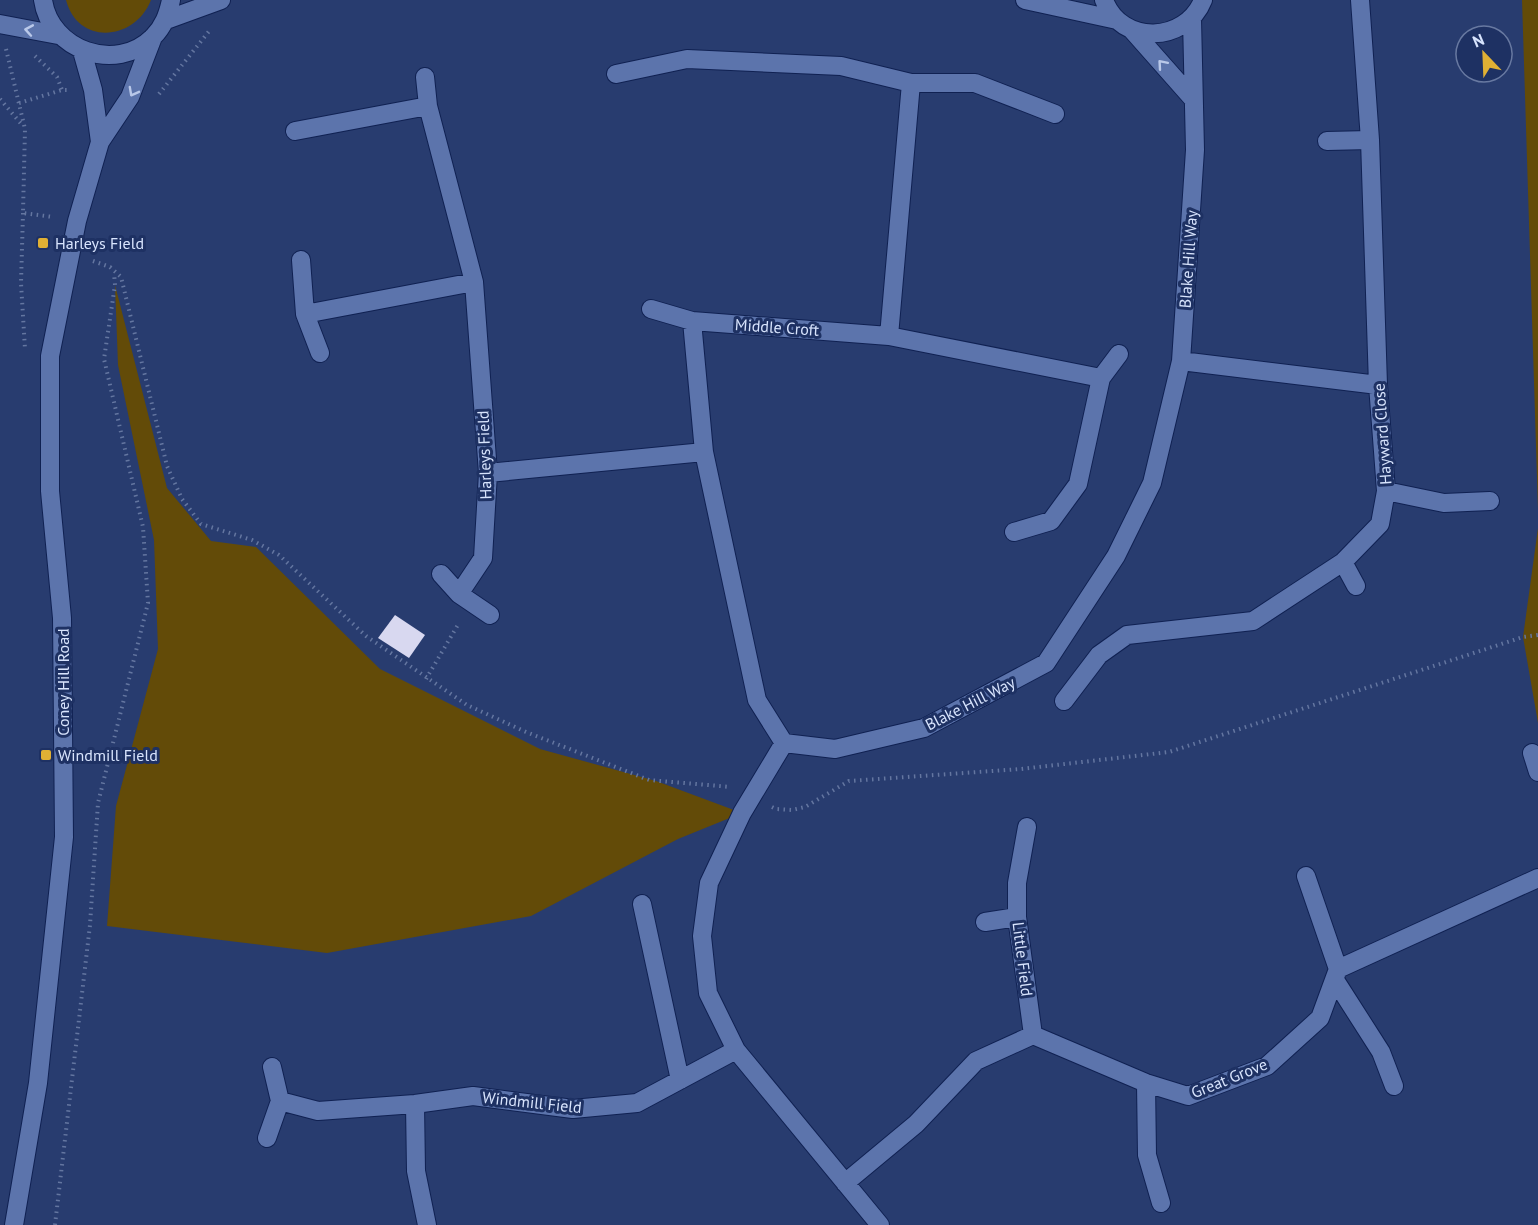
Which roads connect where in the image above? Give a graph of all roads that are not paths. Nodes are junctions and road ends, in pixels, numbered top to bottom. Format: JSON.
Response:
{"nodes":[{"id":1,"x":43,"y":0,"type":"edge"},
{"id":2,"x":171,"y":0,"type":"edge"},
{"id":3,"x":221,"y":0,"type":"edge"},
{"id":4,"x":1025,"y":0,"type":"edge"},
{"id":5,"x":1104,"y":0,"type":"edge"},
{"id":6,"x":1203,"y":0,"type":"edge"},
{"id":7,"x":1360,"y":0,"type":"edge"},
{"id":8,"x":1192,"y":19,"type":"junction"},
{"id":9,"x":166,"y":20,"type":"junction"},
{"id":10,"x":1116,"y":20,"type":"junction"},
{"id":11,"x":3,"y":25,"type":"edge"},
{"id":12,"x":1132,"y":30,"type":"junction"},
{"id":13,"x":58,"y":34,"type":"junction"},
{"id":14,"x":153,"y":37,"type":"junction"},
{"id":15,"x":82,"y":51,"type":"junction"},
{"id":16,"x":616,"y":74,"type":"dead end"},
{"id":17,"x":425,"y":77,"type":"dead end"},
{"id":18,"x":911,"y":83,"type":"junction"},
{"id":19,"x":1192,"y":99,"type":"junction"},
{"id":20,"x":428,"y":106,"type":"junction"},
{"id":21,"x":1055,"y":114,"type":"dead end"},
{"id":22,"x":295,"y":131,"type":"dead end"},
{"id":23,"x":1370,"y":140,"type":"junction"},
{"id":24,"x":1327,"y":141,"type":"dead end"},
{"id":25,"x":100,"y":142,"type":"junction"},
{"id":26,"x":302,"y":260,"type":"dead end"},
{"id":27,"x":474,"y":282,"type":"junction"},
{"id":28,"x":651,"y":309,"type":"dead end"},
{"id":29,"x":305,"y":314,"type":"junction"},
{"id":30,"x":692,"y":321,"type":"junction"},
{"id":31,"x":889,"y":336,"type":"junction"},
{"id":32,"x":320,"y":353,"type":"dead end"},
{"id":33,"x":1119,"y":354,"type":"dead end"},
{"id":34,"x":1181,"y":361,"type":"junction"},
{"id":35,"x":1101,"y":378,"type":"junction"},
{"id":36,"x":1378,"y":385,"type":"junction"},
{"id":37,"x":704,"y":452,"type":"junction"},
{"id":38,"x":488,"y":473,"type":"junction"},
{"id":39,"x":1386,"y":491,"type":"junction"},
{"id":40,"x":1490,"y":501,"type":"dead end"},
{"id":41,"x":1014,"y":532,"type":"dead end"},
{"id":42,"x":1343,"y":562,"type":"junction"},
{"id":43,"x":441,"y":574,"type":"dead end"},
{"id":44,"x":1356,"y":586,"type":"dead end"},
{"id":45,"x":465,"y":598,"type":"junction"},
{"id":46,"x":490,"y":615,"type":"dead end"},
{"id":47,"x":1064,"y":701,"type":"dead end"},
{"id":48,"x":784,"y":743,"type":"junction"},
{"id":49,"x":1532,"y":753,"type":"dead end"},
{"id":50,"x":1538,"y":772,"type":"edge"},
{"id":51,"x":1027,"y":827,"type":"dead end"},
{"id":52,"x":1306,"y":876,"type":"dead end"},
{"id":53,"x":1538,"y":878,"type":"edge"},
{"id":54,"x":642,"y":904,"type":"dead end"},
{"id":55,"x":1017,"y":917,"type":"junction"},
{"id":56,"x":985,"y":922,"type":"dead end"},
{"id":57,"x":1336,"y":975,"type":"junction"},
{"id":58,"x":1033,"y":1035,"type":"junction"},
{"id":59,"x":736,"y":1050,"type":"junction"},
{"id":60,"x":272,"y":1067,"type":"dead end"},
{"id":61,"x":680,"y":1080,"type":"junction"},
{"id":62,"x":1146,"y":1083,"type":"junction"},
{"id":63,"x":1394,"y":1086,"type":"dead end"},
{"id":64,"x":280,"y":1101,"type":"junction"},
{"id":65,"x":415,"y":1104,"type":"junction"},
{"id":66,"x":267,"y":1138,"type":"dead end"},
{"id":67,"x":845,"y":1183,"type":"junction"},
{"id":68,"x":1161,"y":1203,"type":"dead end"},
{"id":69,"x":14,"y":1225,"type":"edge"},
{"id":70,"x":427,"y":1225,"type":"edge"},
{"id":71,"x":879,"y":1225,"type":"edge"}],
"edges":[{"from":1,"to":13,"type":"street"},
{"from":2,"to":9,"type":"street"},
{"from":3,"to":9,"type":"street"},
{"from":4,"to":10,"type":"street"},
{"from":5,"to":10,"type":"street"},
{"from":6,"to":8,"type":"street"},
{"from":7,"to":23,"type":"street","name":"Hayward Close"},
{"from":8,"to":12,"type":"street"},
{"from":8,"to":19,"type":"street","name":"Blake Hill Way"},
{"from":9,"to":14,"type":"street"},
{"from":10,"to":12,"type":"street"},
{"from":13,"to":11,"type":"street","one_way":true},
{"from":19,"to":12,"type":"street","one_way":true},
{"from":13,"to":15,"type":"street"},
{"from":14,"to":15,"type":"street"},
{"from":14,"to":25,"type":"street","name":"Coney Hill Road","one_way":true},
{"from":15,"to":25,"type":"street","name":"Coney Hill Road"},
{"from":16,"to":18,"type":"street"},
{"from":17,"to":20,"type":"street","name":"Harleys Field"},
{"from":18,"to":21,"type":"street"},
{"from":18,"to":31,"type":"street"},
{"from":19,"to":34,"type":"street","name":"Blake Hill Way"},
{"from":20,"to":22,"type":"street"},
{"from":20,"to":27,"type":"street","name":"Harleys Field"},
{"from":23,"to":24,"type":"street"},
{"from":23,"to":36,"type":"street","name":"Hayward Close"},
{"from":25,"to":69,"type":"street","name":"Coney Hill Road"},
{"from":26,"to":29,"type":"street"},
{"from":27,"to":29,"type":"street"},
{"from":27,"to":38,"type":"street","name":"Harleys Field"},
{"from":28,"to":30,"type":"street","name":"Middle Croft"},
{"from":29,"to":32,"type":"street"},
{"from":30,"to":31,"type":"street","name":"Middle Croft"},
{"from":30,"to":37,"type":"street"},
{"from":31,"to":35,"type":"street","name":"Middle Croft"},
{"from":33,"to":35,"type":"street"},
{"from":34,"to":36,"type":"street"},
{"from":34,"to":48,"type":"street","name":"Blake Hill Way"},
{"from":35,"to":41,"type":"street"},
{"from":36,"to":39,"type":"street","name":"Hayward Close"},
{"from":37,"to":38,"type":"street"},
{"from":37,"to":48,"type":"street"},
{"from":38,"to":45,"type":"street","name":"Harleys Field"},
{"from":39,"to":40,"type":"street"},
{"from":39,"to":42,"type":"street","name":"Hayward Close"},
{"from":42,"to":44,"type":"street"},
{"from":42,"to":47,"type":"street","name":"Hayward Close"},
{"from":43,"to":45,"type":"street"},
{"from":45,"to":46,"type":"street"},
{"from":48,"to":59,"type":"street"},
{"from":49,"to":50,"type":"street"},
{"from":51,"to":55,"type":"street","name":"Little Field"},
{"from":52,"to":57,"type":"street"},
{"from":53,"to":57,"type":"street"},
{"from":54,"to":61,"type":"street"},
{"from":55,"to":56,"type":"street"},
{"from":55,"to":58,"type":"street","name":"Little Field"},
{"from":57,"to":62,"type":"street","name":"Great Grove"},
{"from":57,"to":63,"type":"street"},
{"from":58,"to":62,"type":"street","name":"Great Grove"},
{"from":58,"to":67,"type":"street"},
{"from":59,"to":61,"type":"street","name":"Windmill Field"},
{"from":59,"to":67,"type":"street"},
{"from":60,"to":64,"type":"street"},
{"from":61,"to":65,"type":"street","name":"Windmill Field"},
{"from":62,"to":68,"type":"street"},
{"from":64,"to":65,"type":"street","name":"Windmill Field"},
{"from":64,"to":66,"type":"street"},
{"from":65,"to":70,"type":"street"},
{"from":67,"to":71,"type":"street"}]}
